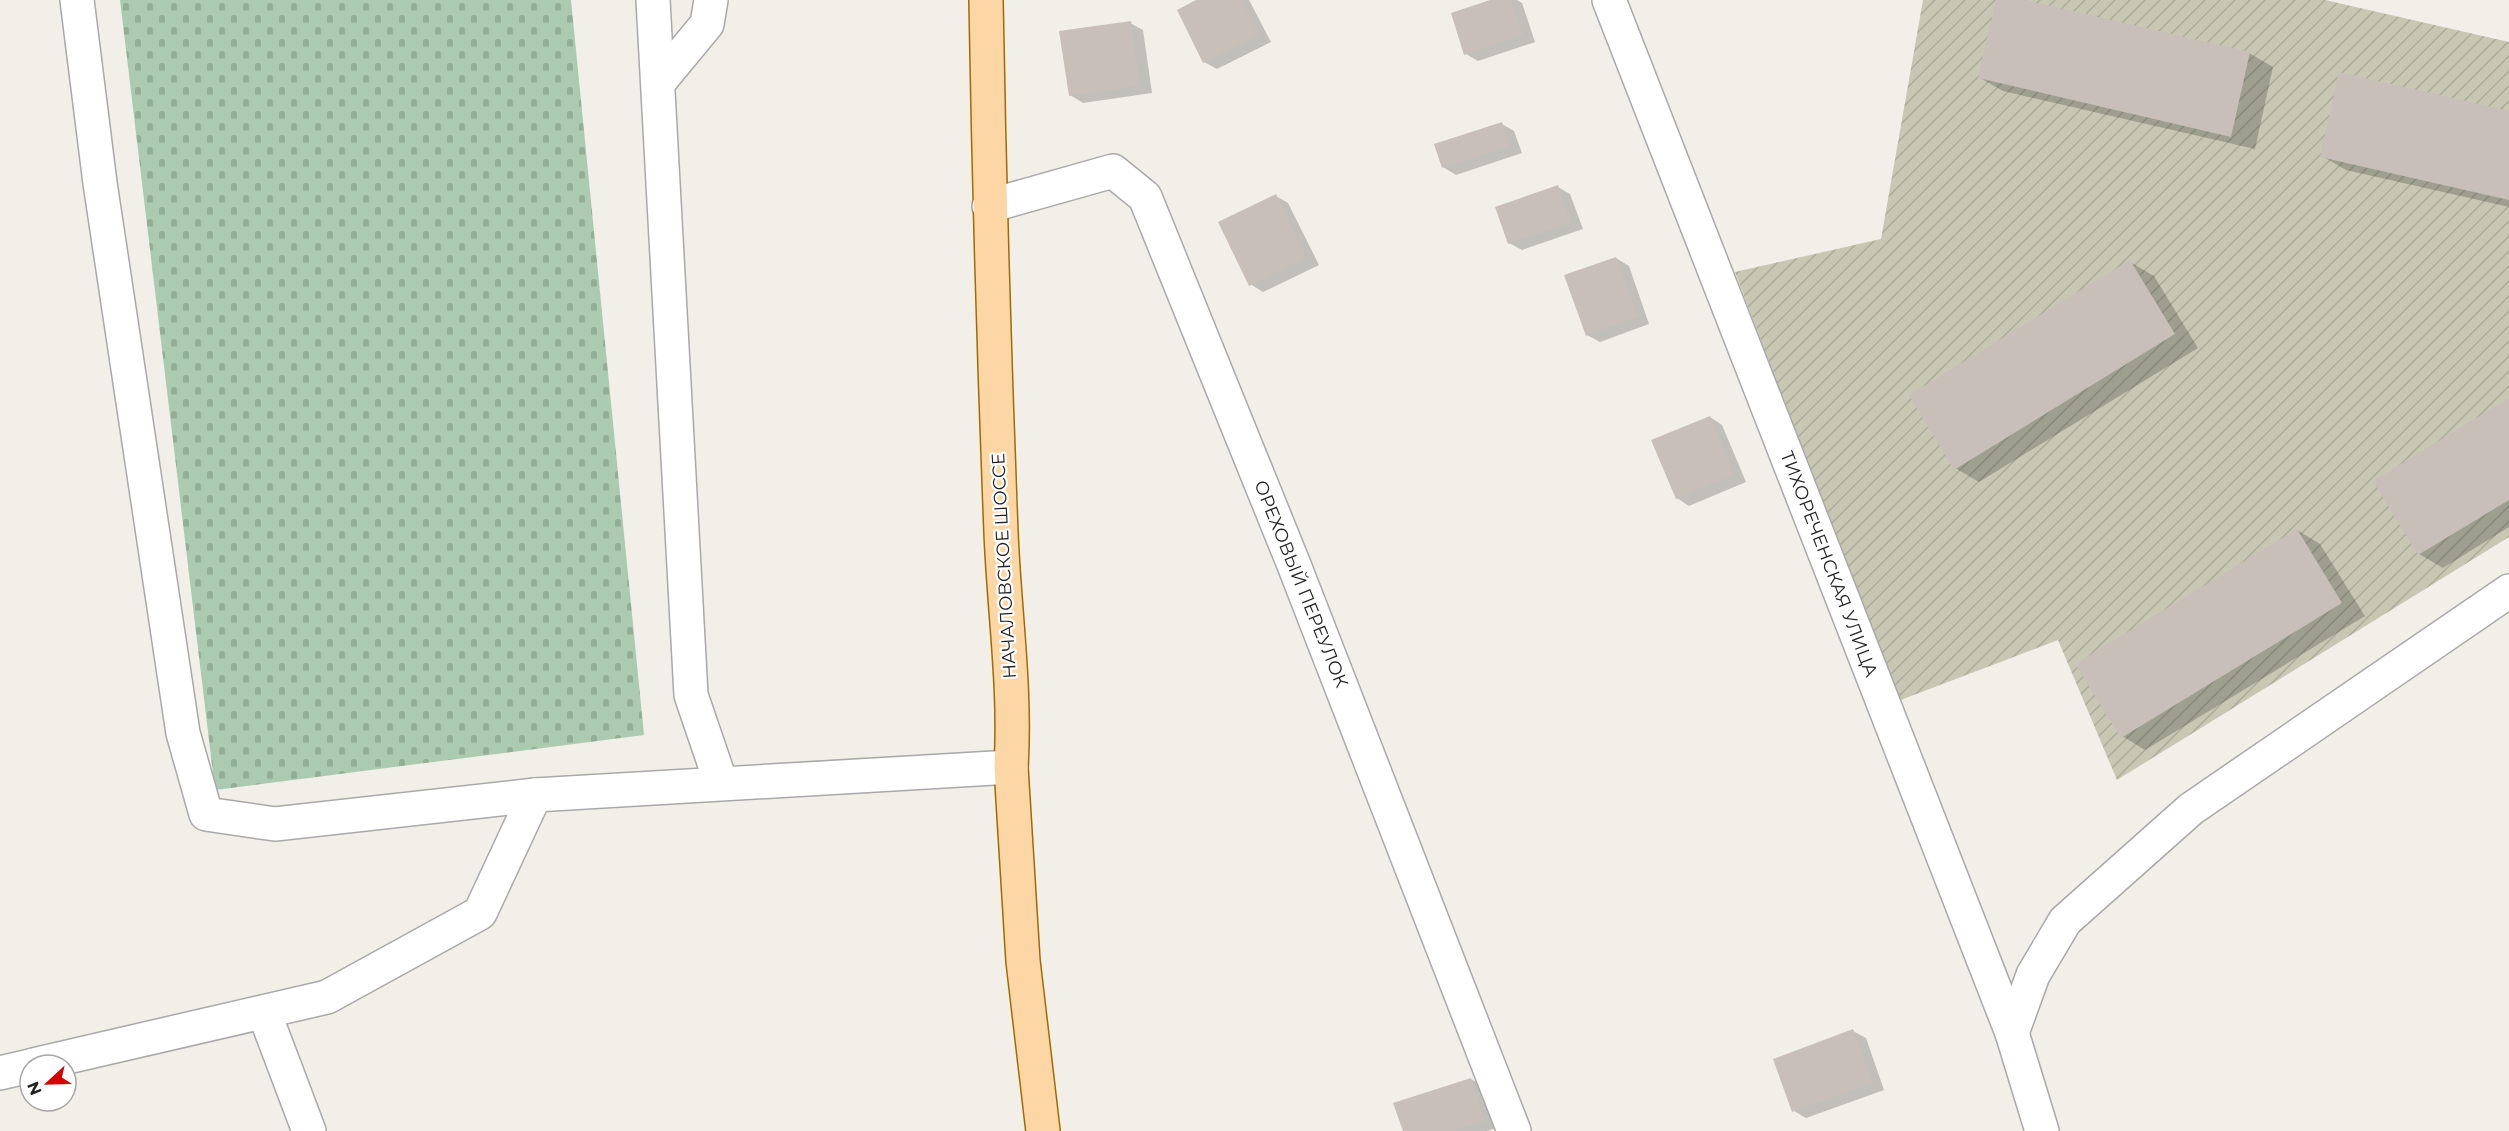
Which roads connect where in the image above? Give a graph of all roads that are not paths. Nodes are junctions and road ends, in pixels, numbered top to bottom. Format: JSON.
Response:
{"nodes":[{"id":1,"x":77,"y":0,"type":"edge"},
{"id":2,"x":653,"y":0,"type":"edge"},
{"id":3,"x":711,"y":0,"type":"edge"},
{"id":4,"x":986,"y":0,"type":"edge"},
{"id":5,"x":1609,"y":0,"type":"edge"},
{"id":6,"x":658,"y":82,"type":"junction"},
{"id":7,"x":989,"y":206,"type":"junction"},
{"id":8,"x":2509,"y":591,"type":"edge"},
{"id":9,"x":1011,"y":767,"type":"junction"},
{"id":10,"x":721,"y":783,"type":"junction"},
{"id":11,"x":535,"y":795,"type":"junction"},
{"id":12,"x":264,"y":1012,"type":"junction"},
{"id":13,"x":2012,"y":1033,"type":"junction"},
{"id":14,"x":78,"y":1054,"type":"edge"},
{"id":15,"x":18,"y":1068,"type":"edge"},
{"id":16,"x":0,"y":1072,"type":"edge"},
{"id":17,"x":309,"y":1131,"type":"edge"},
{"id":18,"x":1043,"y":1131,"type":"edge"},
{"id":19,"x":1514,"y":1131,"type":"edge"},
{"id":20,"x":2042,"y":1131,"type":"edge"}],
"edges":[{"from":1,"to":11,"type":"street"},
{"from":2,"to":6,"type":"street"},
{"from":3,"to":6,"type":"street"},
{"from":4,"to":7,"type":"main road","name":"НАЧАЛОВСКОЕ ШОССЕ"},
{"from":5,"to":13,"type":"street","name":"ТИХОРЕЧЕНСКАЯ УЛИЦА"},
{"from":6,"to":10,"type":"street"},
{"from":7,"to":9,"type":"main road","name":"НАЧАЛОВСКОЕ ШОССЕ"},
{"from":7,"to":19,"type":"street","name":"ОРЕХОВЫЙ ПЕРЕУЛОК"},
{"from":8,"to":13,"type":"street"},
{"from":9,"to":10,"type":"street"},
{"from":9,"to":18,"type":"main road","name":"НАЧАЛОВСКОЕ ШОССЕ"},
{"from":10,"to":11,"type":"street"},
{"from":11,"to":12,"type":"street"},
{"from":12,"to":14,"type":"street"},
{"from":12,"to":17,"type":"street"},
{"from":13,"to":20,"type":"street","name":"ТИХОРЕЧЕНСКАЯ УЛИЦА"},
{"from":15,"to":16,"type":"street"}]}
